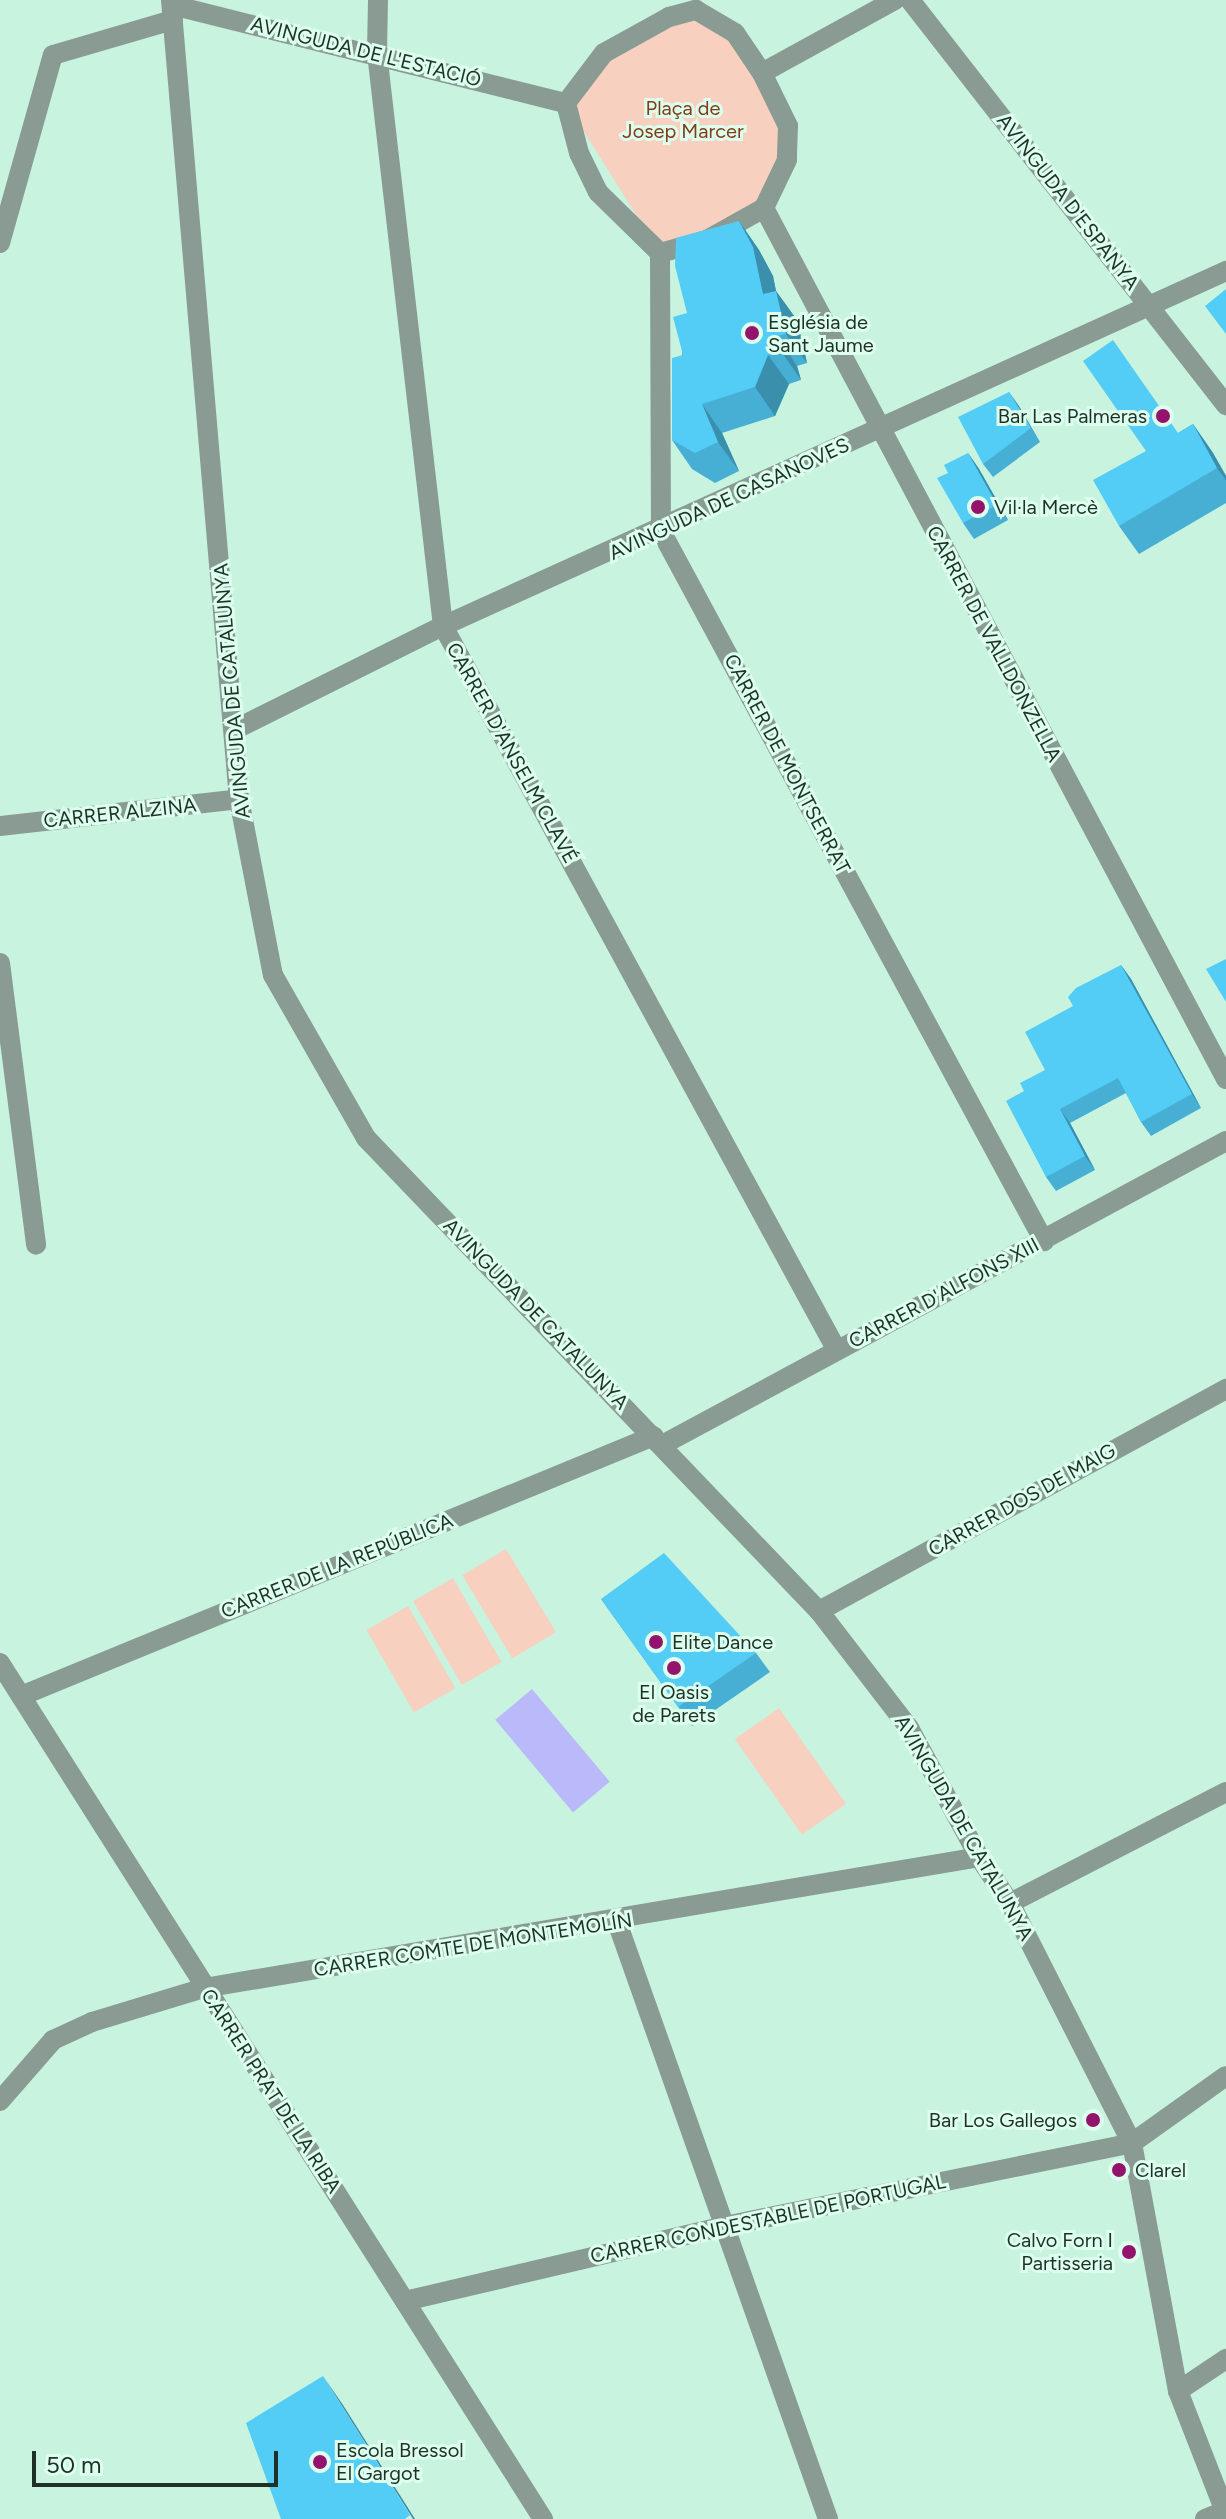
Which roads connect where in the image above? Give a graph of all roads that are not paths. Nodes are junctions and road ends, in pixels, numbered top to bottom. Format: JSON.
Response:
{"nodes":[{"id":1,"x":378,"y":0,"type":"edge"},
{"id":2,"x":895,"y":0,"type":"edge"},
{"id":3,"x":910,"y":0,"type":"edge"},
{"id":4,"x":172,"y":6,"type":"edge"},
{"id":5,"x":668,"y":9,"type":"edge"},
{"id":6,"x":377,"y":53,"type":"junction"},
{"id":7,"x":762,"y":73,"type":"junction"},
{"id":8,"x":566,"y":103,"type":"junction"},
{"id":9,"x":764,"y":208,"type":"junction"},
{"id":10,"x":0,"y":243,"type":"edge"},
{"id":11,"x":660,"y":253,"type":"junction"},
{"id":12,"x":1226,"y":271,"type":"edge"},
{"id":13,"x":1150,"y":307,"type":"junction"},
{"id":14,"x":1226,"y":405,"type":"edge"},
{"id":15,"x":879,"y":431,"type":"junction"},
{"id":16,"x":661,"y":531,"type":"junction"},
{"id":17,"x":443,"y":626,"type":"junction"},
{"id":18,"x":234,"y":730,"type":"junction"},
{"id":19,"x":239,"y":799,"type":"junction"},
{"id":20,"x":0,"y":826,"type":"edge"},
{"id":21,"x":0,"y":963,"type":"edge"},
{"id":22,"x":1226,"y":1079,"type":"edge"},
{"id":23,"x":1226,"y":1141,"type":"edge"},
{"id":24,"x":1044,"y":1241,"type":"junction"},
{"id":25,"x":36,"y":1245,"type":"dead end"},
{"id":26,"x":836,"y":1349,"type":"junction"},
{"id":27,"x":1226,"y":1389,"type":"edge"},
{"id":28,"x":658,"y":1441,"type":"junction"},
{"id":29,"x":819,"y":1611,"type":"junction"},
{"id":30,"x":0,"y":1663,"type":"edge"},
{"id":31,"x":21,"y":1696,"type":"junction"},
{"id":32,"x":1226,"y":1792,"type":"edge"},
{"id":33,"x":979,"y":1857,"type":"junction"},
{"id":34,"x":1010,"y":1903,"type":"junction"},
{"id":35,"x":617,"y":1922,"type":"junction"},
{"id":36,"x":204,"y":1988,"type":"junction"},
{"id":37,"x":1226,"y":2076,"type":"edge"},
{"id":38,"x":0,"y":2101,"type":"edge"},
{"id":39,"x":1132,"y":2143,"type":"junction"},
{"id":40,"x":725,"y":2226,"type":"junction"},
{"id":41,"x":405,"y":2301,"type":"junction"},
{"id":42,"x":1226,"y":2359,"type":"edge"},
{"id":43,"x":1178,"y":2391,"type":"junction"},
{"id":44,"x":1219,"y":2515,"type":"edge"},
{"id":45,"x":543,"y":2519,"type":"edge"},
{"id":46,"x":828,"y":2519,"type":"edge"}],
"edges":[{"from":1,"to":6,"type":"street","name":"CARRER D'ANSELM CLAVÉ"},
{"from":2,"to":7,"type":"street"},
{"from":3,"to":13,"type":"street","name":"AVINGUDA D'ESPANYA"},
{"from":4,"to":6,"type":"street","name":"AVINGUDA DE L'ESTACIÓ"},
{"from":4,"to":10,"type":"street"},
{"from":4,"to":18,"type":"street","name":"AVINGUDA DE CATALUNYA"},
{"from":5,"to":7,"type":"street"},
{"from":5,"to":8,"type":"street"},
{"from":6,"to":8,"type":"street","name":"AVINGUDA DE L'ESTACIÓ"},
{"from":6,"to":17,"type":"street","name":"CARRER D'ANSELM CLAVÉ"},
{"from":7,"to":9,"type":"street"},
{"from":8,"to":11,"type":"street"},
{"from":9,"to":11,"type":"street"},
{"from":9,"to":15,"type":"street","name":"CARRER DE VALLDONZELLA"},
{"from":11,"to":16,"type":"street","name":"CARRER DE MONTSERRAT"},
{"from":12,"to":13,"type":"street","name":"AVINGUDA DE CASANOVES"},
{"from":13,"to":14,"type":"street","name":"AVINGUDA D'ESPANYA"},
{"from":13,"to":15,"type":"street","name":"AVINGUDA DE CASANOVES"},
{"from":15,"to":16,"type":"street","name":"AVINGUDA DE CASANOVES"},
{"from":15,"to":22,"type":"street","name":"CARRER DE VALLDONZELLA"},
{"from":16,"to":17,"type":"street","name":"AVINGUDA DE CASANOVES"},
{"from":16,"to":24,"type":"street","name":"CARRER DE MONTSERRAT"},
{"from":17,"to":18,"type":"street","name":"AVINGUDA DE CASANOVES"},
{"from":17,"to":26,"type":"street","name":"CARRER D'ANSELM CLAVÉ"},
{"from":18,"to":19,"type":"street","name":"AVINGUDA DE CATALUNYA"},
{"from":19,"to":20,"type":"street","name":"CARRER ALZINA"},
{"from":19,"to":28,"type":"street","name":"AVINGUDA DE CATALUNYA"},
{"from":21,"to":25,"type":"street"},
{"from":23,"to":24,"type":"street","name":"CARRER D'ALFONS XIII"},
{"from":24,"to":26,"type":"street","name":"CARRER D'ALFONS XIII"},
{"from":26,"to":28,"type":"street","name":"CARRER D'ALFONS XIII"},
{"from":27,"to":29,"type":"street","name":"CARRER DOS DE MAIG"},
{"from":28,"to":29,"type":"street","name":"AVINGUDA DE CATALUNYA"},
{"from":28,"to":31,"type":"street","name":"CARRER DE LA REPÚBLICA"},
{"from":29,"to":33,"type":"street","name":"AVINGUDA DE CATALUNYA"},
{"from":30,"to":31,"type":"street","name":"CARRER PRAT DE LA RIBA"},
{"from":31,"to":36,"type":"street","name":"CARRER PRAT DE LA RIBA"},
{"from":32,"to":34,"type":"street"},
{"from":33,"to":34,"type":"street","name":"AVINGUDA DE CATALUNYA"},
{"from":33,"to":35,"type":"street","name":"CARRER COMTE DE MONTEMOLÍN"},
{"from":34,"to":39,"type":"street","name":"AVINGUDA DE CATALUNYA"},
{"from":35,"to":36,"type":"street","name":"CARRER COMTE DE MONTEMOLÍN"},
{"from":35,"to":40,"type":"street"},
{"from":36,"to":38,"type":"street","name":"CARRER COMTE DE MONTEMOLÍN"},
{"from":36,"to":41,"type":"street","name":"CARRER PRAT DE LA RIBA"},
{"from":37,"to":39,"type":"street"},
{"from":39,"to":40,"type":"street","name":"CARRER CONDESTABLE DE PORTUGAL"},
{"from":39,"to":43,"type":"street","name":"AVINGUDA DE CATALUNYA"},
{"from":40,"to":41,"type":"street","name":"CARRER CONDESTABLE DE PORTUGAL"},
{"from":40,"to":46,"type":"street"},
{"from":41,"to":45,"type":"street","name":"CARRER PRAT DE LA RIBA"},
{"from":42,"to":43,"type":"street"},
{"from":43,"to":44,"type":"street","name":"AVINGUDA DE CATALUNYA"}]}
